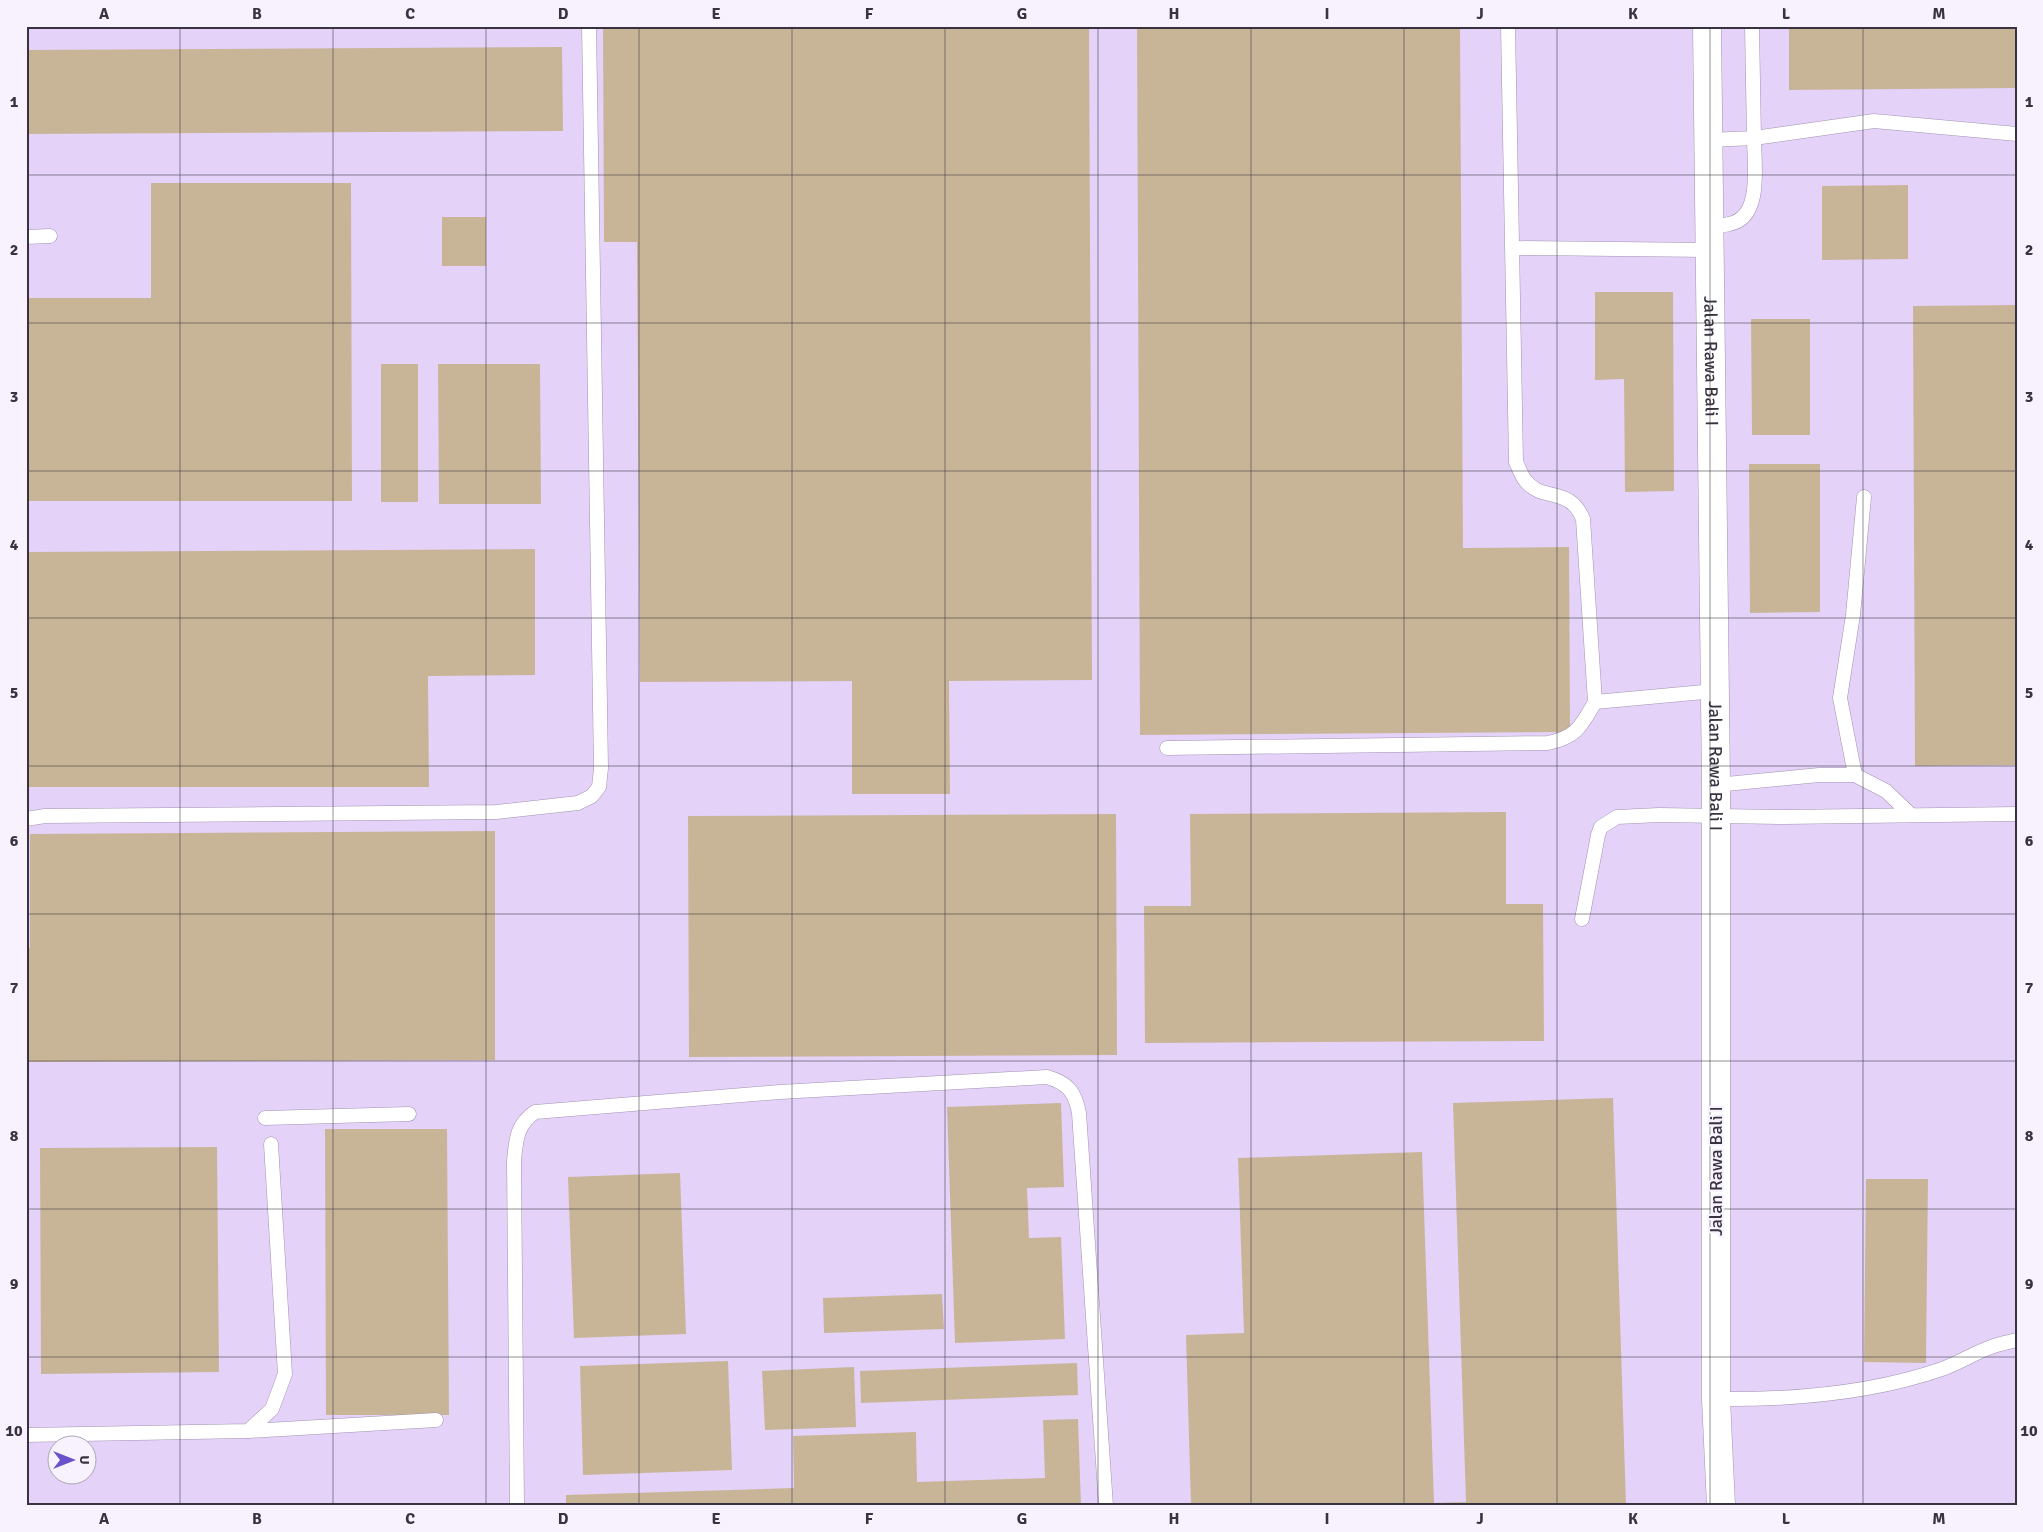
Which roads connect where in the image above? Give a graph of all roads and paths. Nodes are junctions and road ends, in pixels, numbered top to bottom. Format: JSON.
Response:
{"nodes":[{"id":1,"x":589,"y":26,"type":"edge"},
{"id":2,"x":1508,"y":26,"type":"edge"},
{"id":3,"x":1707,"y":26,"type":"edge"},
{"id":4,"x":1752,"y":26,"type":"edge"},
{"id":5,"x":2017,"y":134,"type":"edge"},
{"id":6,"x":1754,"y":138,"type":"junction"},
{"id":7,"x":1709,"y":140,"type":"junction"},
{"id":8,"x":50,"y":236,"type":"dead end"},
{"id":9,"x":26,"y":237,"type":"edge"},
{"id":10,"x":1710,"y":238,"type":"junction"},
{"id":11,"x":1513,"y":248,"type":"junction"},
{"id":12,"x":1864,"y":497,"type":"dead end"},
{"id":13,"x":1715,"y":691,"type":"junction"},
{"id":14,"x":1595,"y":702,"type":"junction"},
{"id":15,"x":1167,"y":748,"type":"dead end"},
{"id":16,"x":1855,"y":776,"type":"junction"},
{"id":17,"x":1716,"y":785,"type":"junction"},
{"id":18,"x":2017,"y":814,"type":"edge"},
{"id":19,"x":1911,"y":815,"type":"junction"},
{"id":20,"x":1716,"y":816,"type":"junction"},
{"id":21,"x":26,"y":819,"type":"edge"},
{"id":22,"x":1582,"y":919,"type":"dead end"},
{"id":23,"x":409,"y":1114,"type":"dead end"},
{"id":24,"x":265,"y":1118,"type":"dead end"},
{"id":25,"x":271,"y":1144,"type":"dead end"},
{"id":26,"x":2017,"y":1340,"type":"edge"},
{"id":27,"x":1716,"y":1399,"type":"junction"},
{"id":28,"x":436,"y":1420,"type":"dead end"},
{"id":29,"x":248,"y":1431,"type":"junction"},
{"id":30,"x":26,"y":1435,"type":"edge"},
{"id":31,"x":517,"y":1506,"type":"edge"},
{"id":32,"x":1106,"y":1506,"type":"edge"},
{"id":33,"x":1721,"y":1506,"type":"edge"}],
"edges":[{"from":1,"to":21,"type":"lane"},
{"from":2,"to":11,"type":"lane"},
{"from":3,"to":7,"type":"street","name":"Jalan Rawa Bali I"},
{"from":4,"to":6,"type":"lane"},
{"from":5,"to":6,"type":"lane"},
{"from":6,"to":7,"type":"lane"},
{"from":6,"to":10,"type":"lane"},
{"from":7,"to":10,"type":"street","name":"Jalan Rawa Bali I"},
{"from":8,"to":9,"type":"lane"},
{"from":10,"to":11,"type":"lane"},
{"from":10,"to":13,"type":"street","name":"Jalan Rawa Bali I"},
{"from":11,"to":14,"type":"lane"},
{"from":12,"to":16,"type":"lane"},
{"from":13,"to":14,"type":"lane"},
{"from":13,"to":17,"type":"street","name":"Jalan Rawa Bali I"},
{"from":14,"to":15,"type":"lane"},
{"from":16,"to":17,"type":"lane"},
{"from":16,"to":19,"type":"lane"},
{"from":17,"to":20,"type":"street","name":"Jalan Rawa Bali I"},
{"from":18,"to":19,"type":"lane"},
{"from":19,"to":20,"type":"lane"},
{"from":20,"to":22,"type":"lane"},
{"from":20,"to":27,"type":"street","name":"Jalan Rawa Bali I"},
{"from":23,"to":24,"type":"lane"},
{"from":25,"to":29,"type":"lane"},
{"from":26,"to":27,"type":"lane"},
{"from":27,"to":33,"type":"street","name":"Jalan Rawa Bali I"},
{"from":28,"to":29,"type":"lane"},
{"from":29,"to":30,"type":"lane"},
{"from":31,"to":32,"type":"lane"}]}
